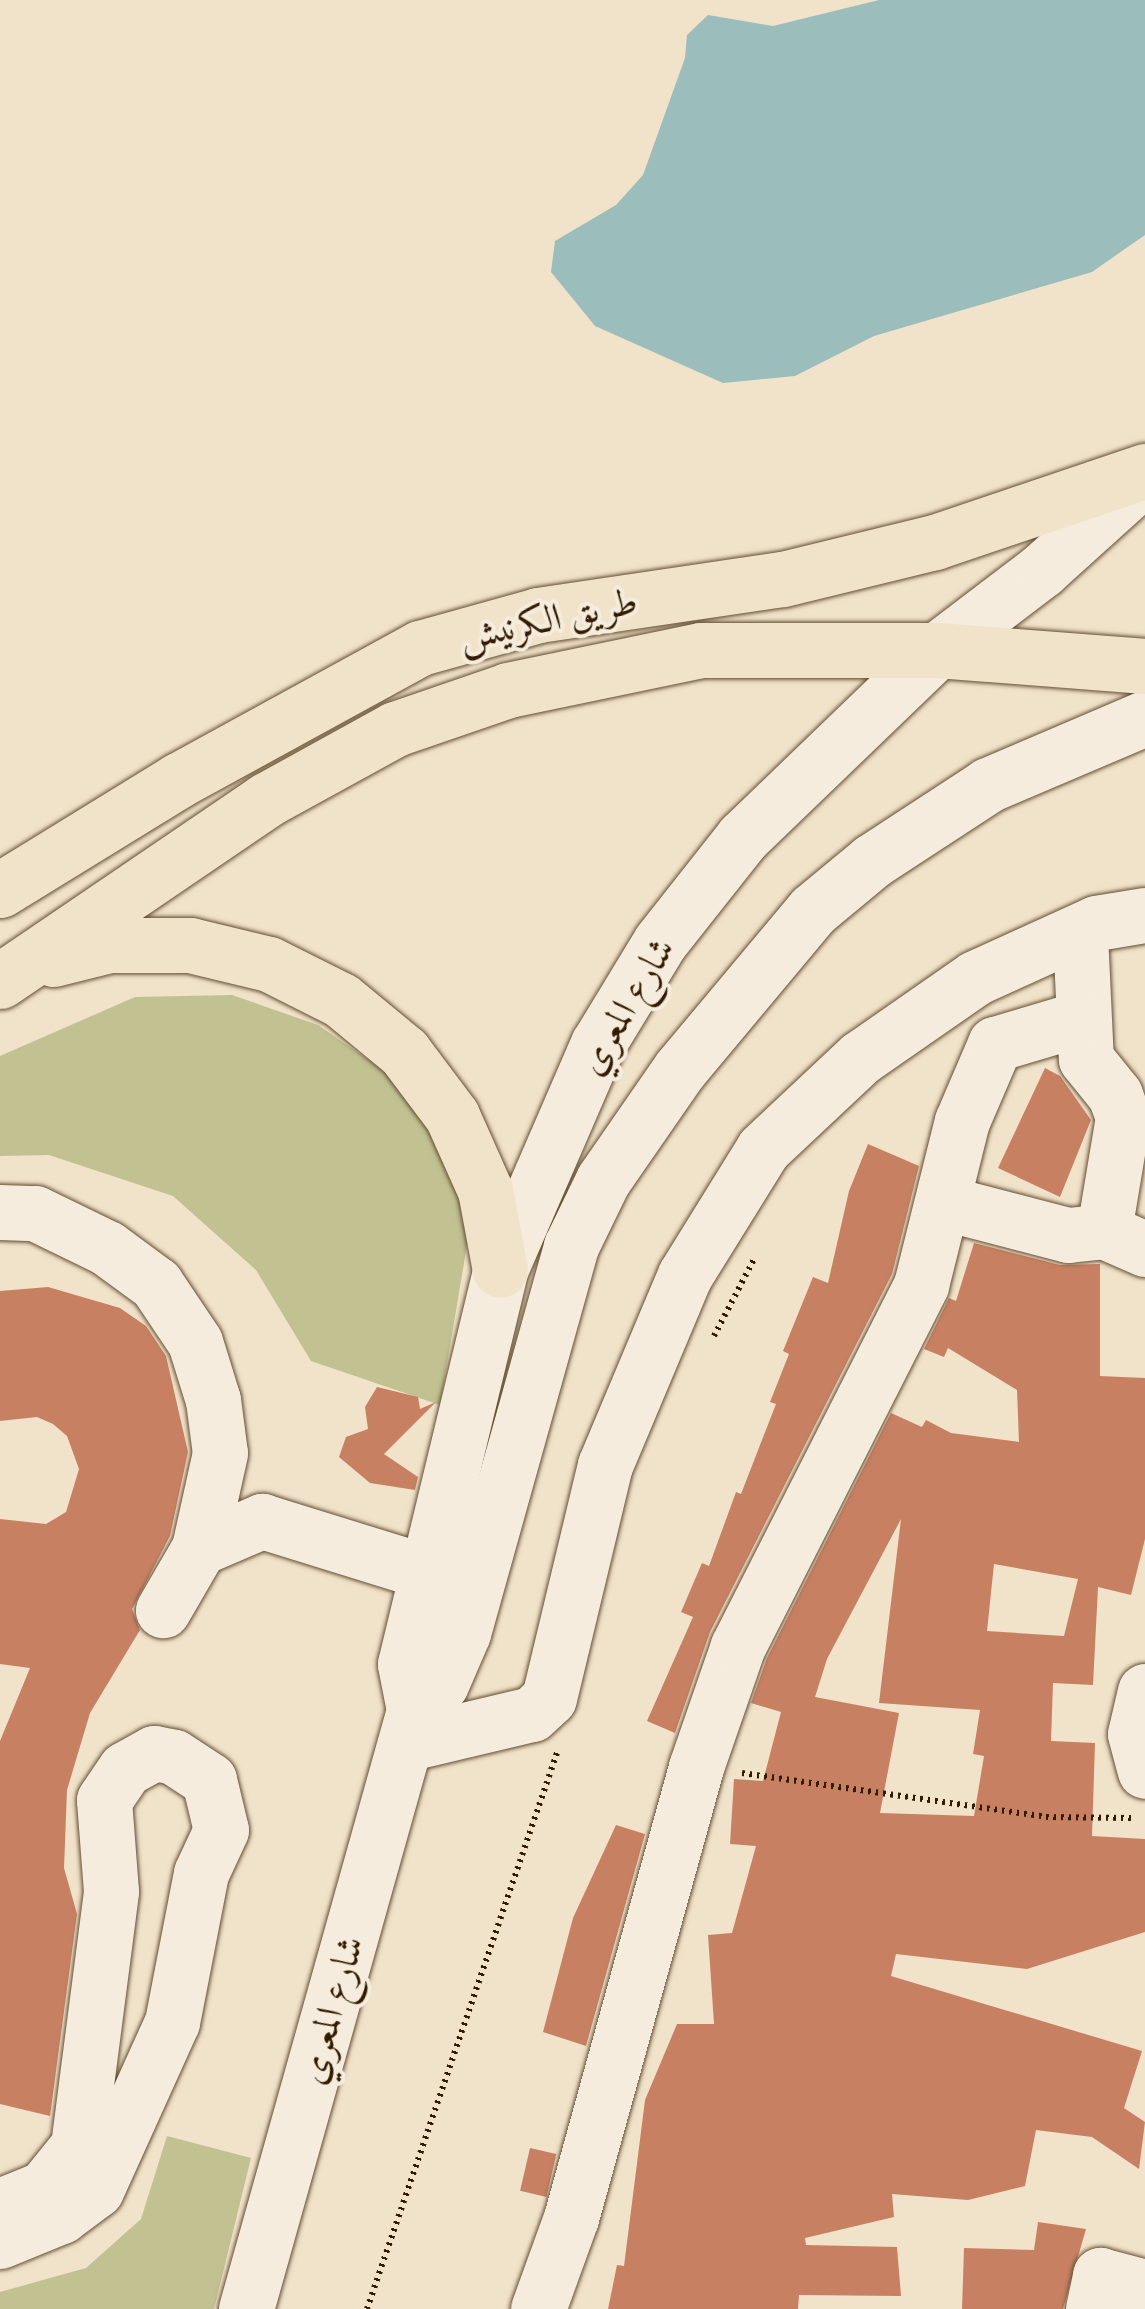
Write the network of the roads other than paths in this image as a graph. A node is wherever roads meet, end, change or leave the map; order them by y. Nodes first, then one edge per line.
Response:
1 (1145, 474) edge
2 (937, 650) junction
3 (1145, 666) edge
4 (1145, 718) edge
5 (0, 890) edge
6 (1145, 915) edge
7 (1080, 934) junction
8 (15, 973) edge
9 (954, 992) junction
10 (1082, 1018) junction
11 (995, 1044) junction
12 (944, 1203) junction
13 (0, 1212) edge
14 (1125, 1240) edge
15 (500, 1270) junction
16 (220, 1453) junction
17 (199, 1548) junction
18 (431, 1554) junction
19 (163, 1610) dead end
20 (1145, 1691) edge
21 (410, 1727) junction
22 (1145, 1771) edge
23 (0, 2206) edge
24 (0, 2241) edge
25 (1145, 2286) edge
26 (246, 2309) edge
27 (538, 2309) edge
28 (1093, 2309) edge

1 - 2 street, شارع المعري
1 - 5 highway, طريق الكرنيش
2 - 3 highway, طريق الكرنيش
2 - 8 highway, طريق الكرنيش
2 - 15 street, شارع المعري
4 - 21 street, شارع المعري
6 - 7 street
7 - 9 street
7 - 10 street
8 - 15 highway
9 - 11 street
9 - 21 street
10 - 11 street
10 - 14 street
11 - 12 street
12 - 14 street
12 - 27 street
13 - 16 street
15 - 18 street, شارع المعري
16 - 17 street
16 - 18 street
17 - 18 street
17 - 19 street
18 - 21 street, شارع المعري
20 - 22 street
21 - 26 street, شارع المعري
23 - 24 street
25 - 28 street

